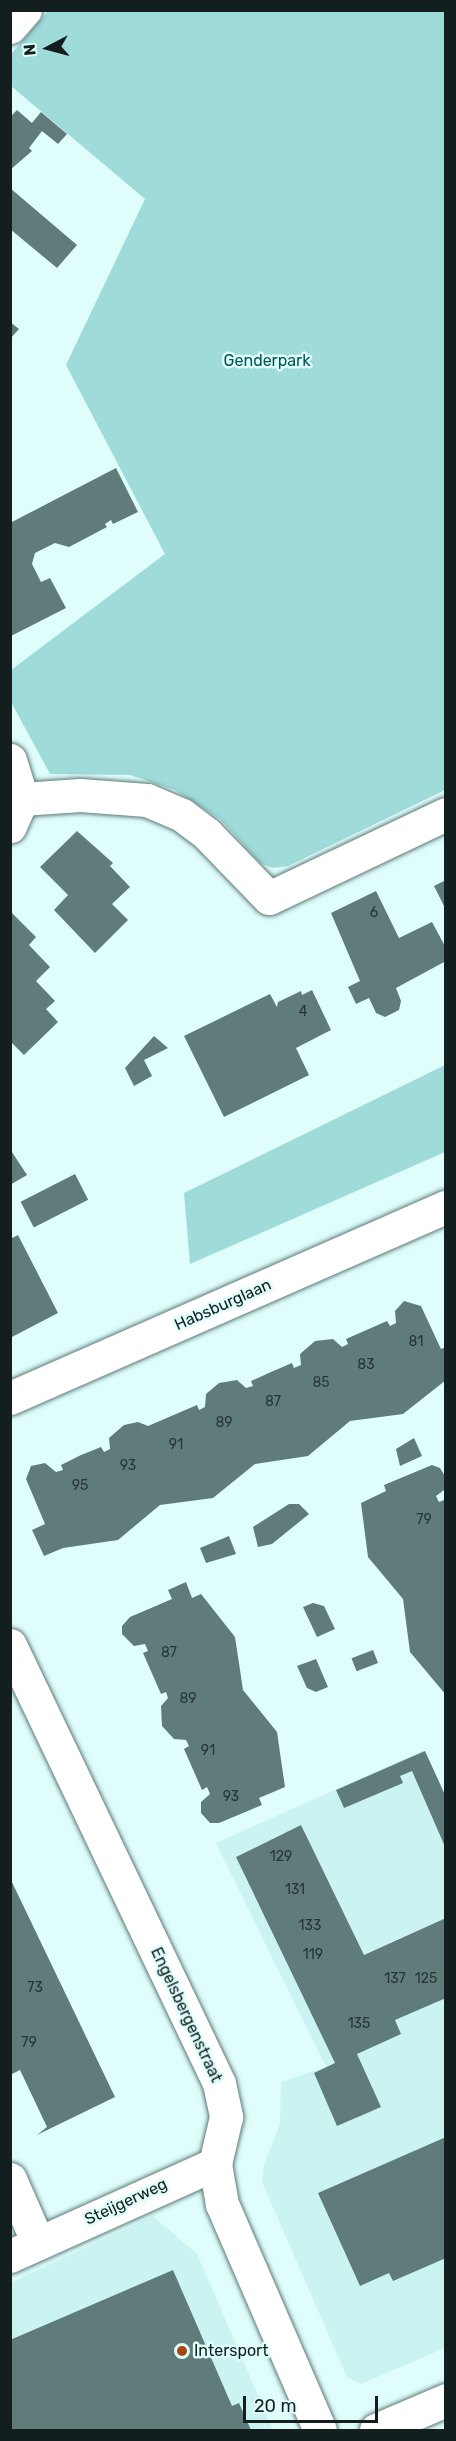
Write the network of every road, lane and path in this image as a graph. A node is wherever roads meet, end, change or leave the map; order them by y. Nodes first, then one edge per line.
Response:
1 (24, 10) edge
2 (10, 27) edge
3 (10, 760) edge
4 (16, 812) edge
5 (446, 814) edge
6 (442, 1218) edge
7 (10, 1398) edge
8 (10, 1645) edge
9 (215, 2164) junction
10 (10, 2179) edge
11 (24, 2249) edge
12 (446, 2400) edge
13 (320, 2430) edge
14 (376, 2430) edge

1 - 2 street
3 - 4 street
4 - 5 street
6 - 7 street, Habsburglaan
8 - 9 street, Engelsbergenstraat
9 - 11 street, Steijgerweg
9 - 13 street, Engelsbergenstraat
10 - 11 street, Steijgerweg
12 - 14 street

